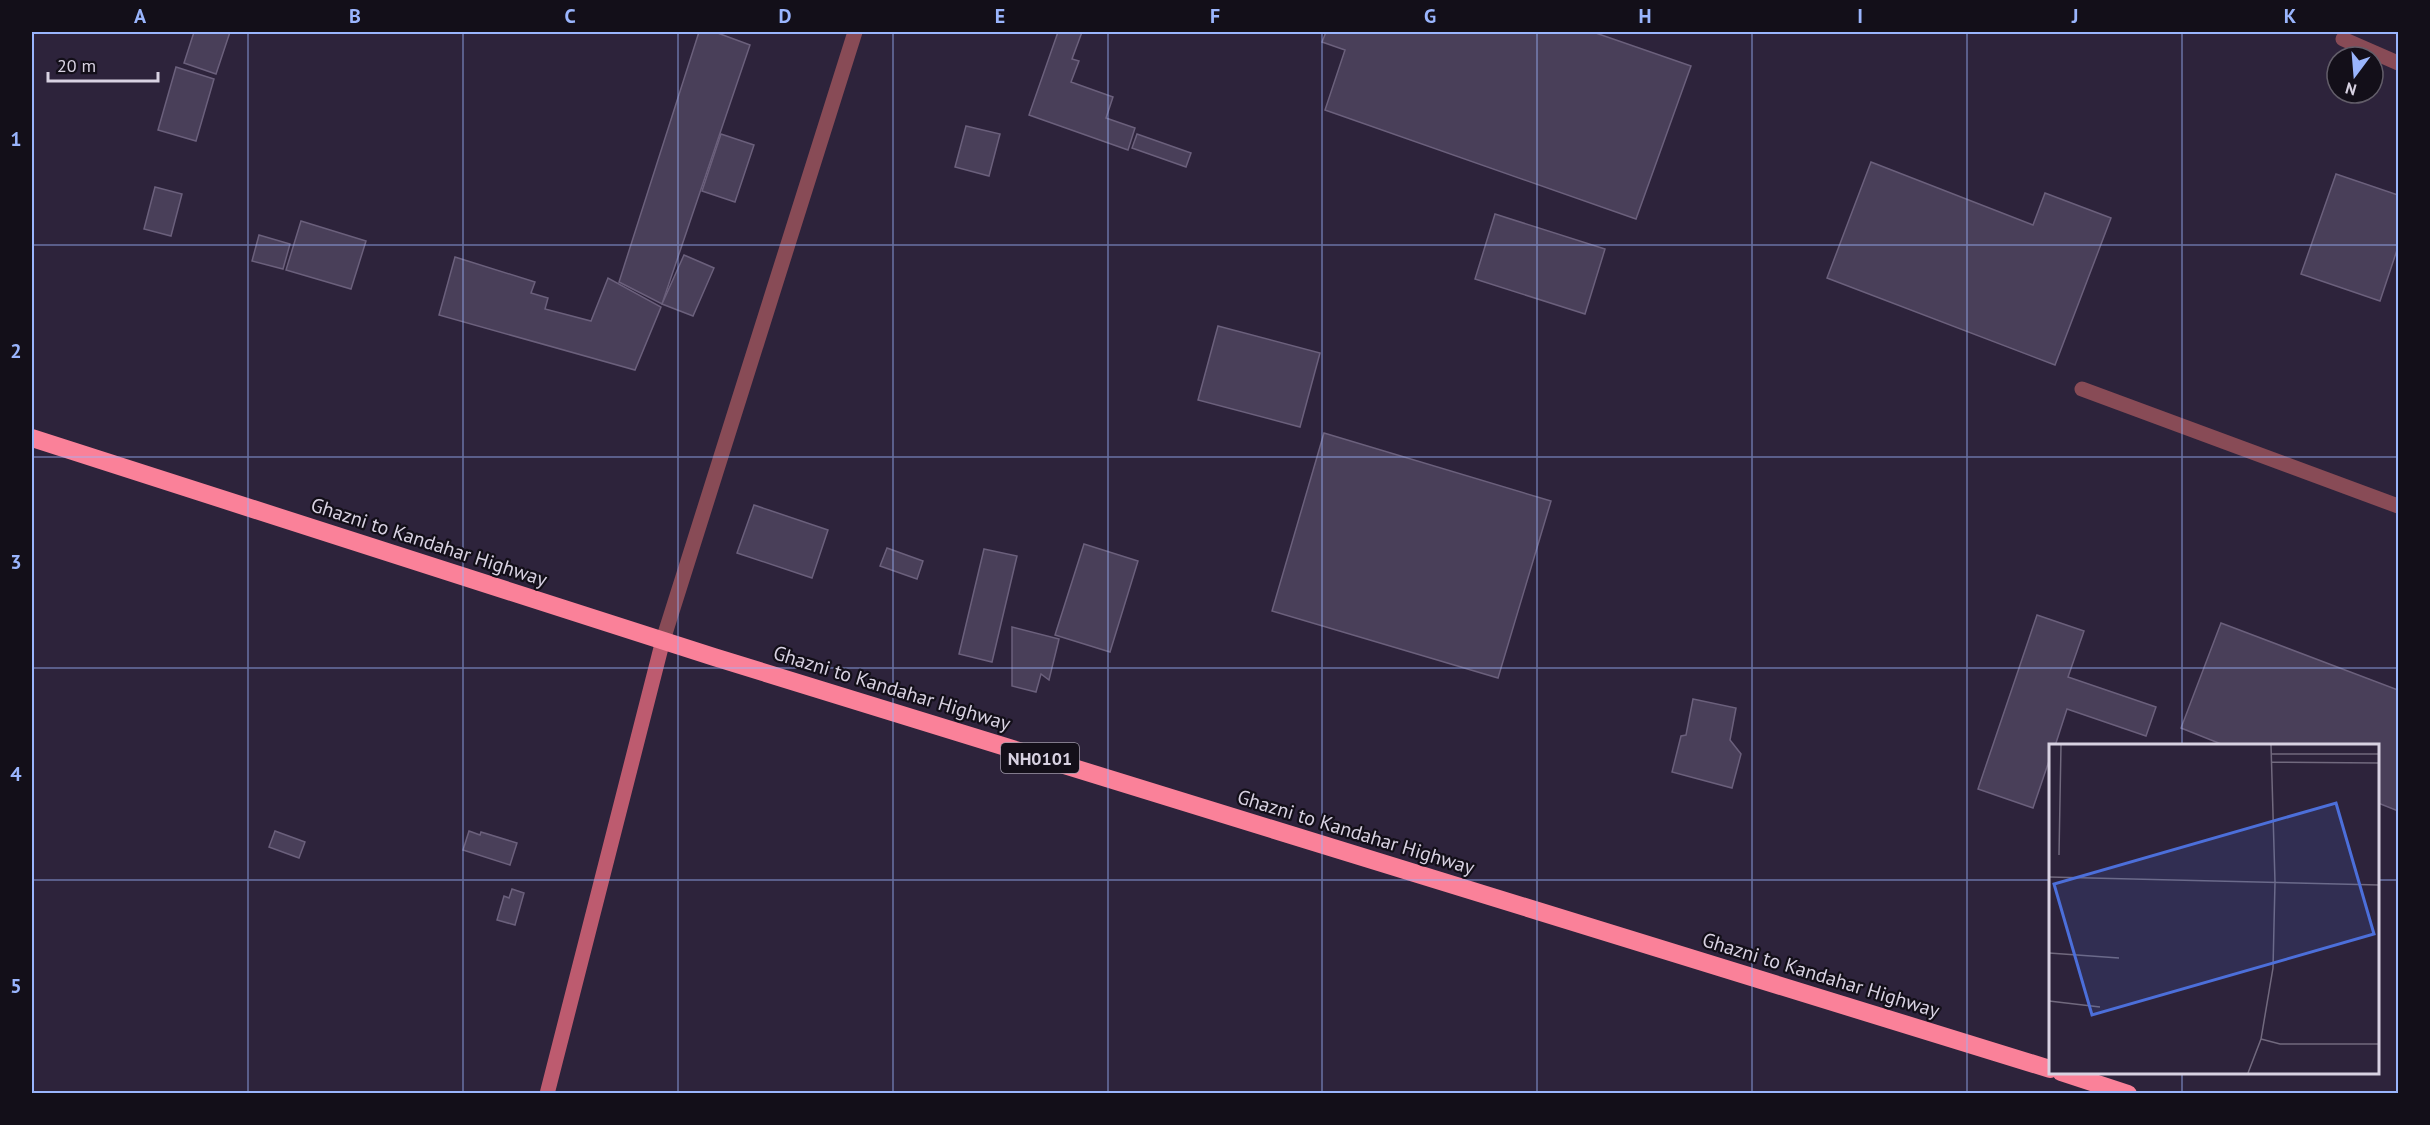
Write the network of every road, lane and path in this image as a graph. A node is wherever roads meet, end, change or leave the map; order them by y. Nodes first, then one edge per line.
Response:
1 (855, 32) edge
2 (2343, 39) dead end
3 (2398, 63) edge
4 (2082, 389) dead end
5 (32, 438) edge
6 (2398, 506) edge
7 (663, 640) junction
8 (2049, 1069) edge
9 (2067, 1074) edge
10 (547, 1094) edge
11 (2128, 1094) edge

1 - 7 street
2 - 3 street
4 - 6 street
5 - 7 highway, Ghazni to Kandahar Highway / NH0101
7 - 8 highway, Ghazni to Kandahar Highway / NH0101
7 - 10 street
9 - 11 highway

